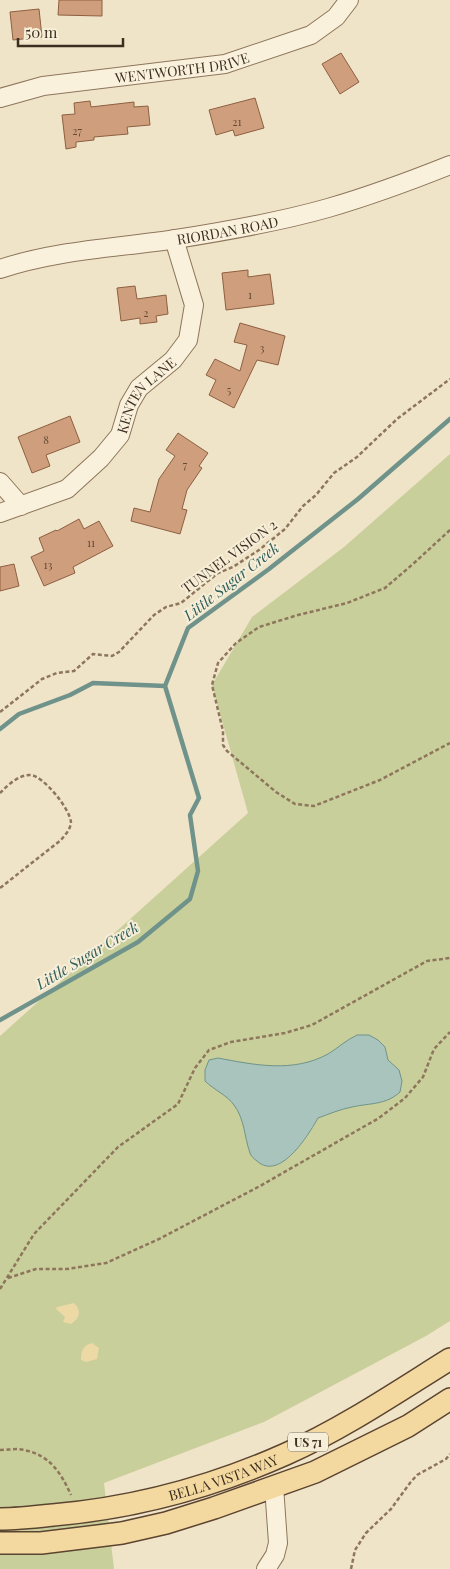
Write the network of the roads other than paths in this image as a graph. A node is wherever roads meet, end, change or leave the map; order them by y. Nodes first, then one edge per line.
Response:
1 (349, 0) edge
2 (0, 98) edge
3 (450, 165) edge
4 (174, 239) junction
5 (0, 269) edge
6 (0, 482) edge
7 (21, 506) junction
8 (0, 513) edge
9 (450, 1359) edge
10 (450, 1399) edge
11 (274, 1486) junction
12 (0, 1519) edge
13 (0, 1543) edge
14 (266, 1569) edge

1 - 2 street, WENTWORTH DRIVE
3 - 4 street, RIORDAN ROAD
4 - 5 street, RIORDAN ROAD
4 - 7 street, KENTEN LANE
6 - 7 street
7 - 8 street, KENTEN LANE
9 - 12 main road, BELLA VISTA WAY / US 71
10 - 11 main road, BELLA VISTA WAY / US 71
11 - 13 main road, BELLA VISTA WAY / US 71
11 - 14 street

